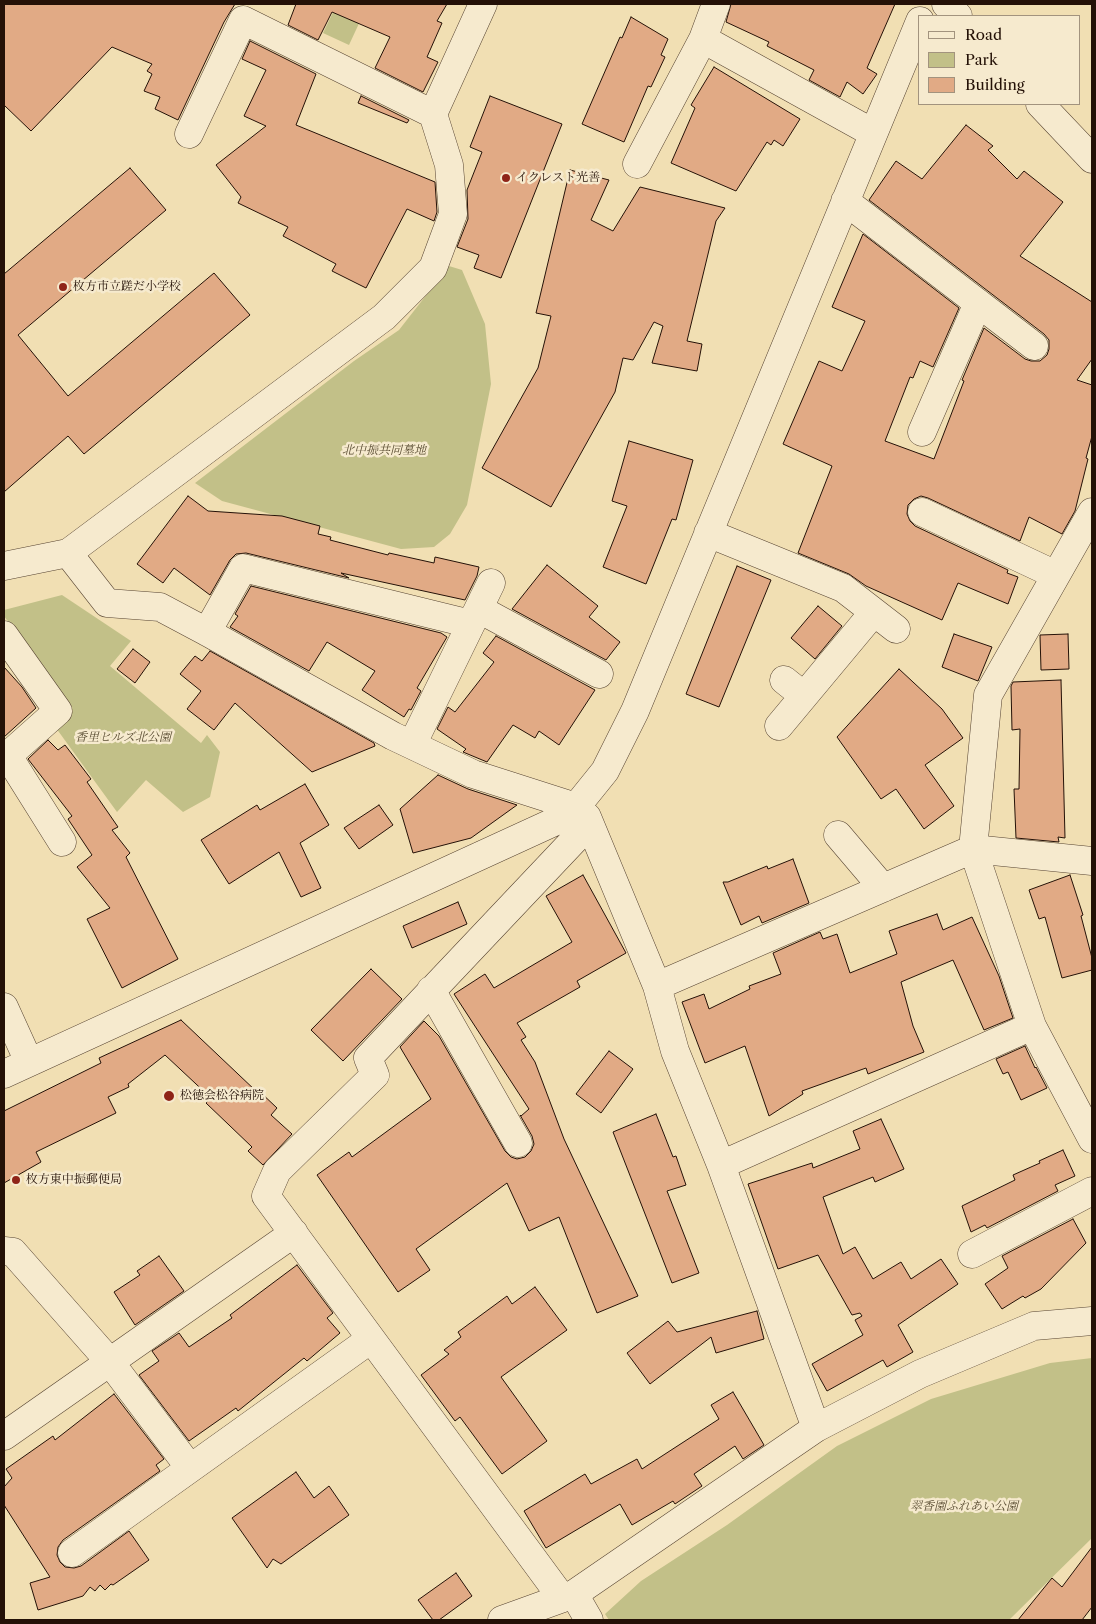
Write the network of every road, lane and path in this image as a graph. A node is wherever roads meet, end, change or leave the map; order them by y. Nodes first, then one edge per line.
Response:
1 (483, 4) edge
2 (716, 4) edge
3 (946, 4) edge
4 (957, 15) edge
5 (918, 26) edge
6 (703, 39) junction
7 (1041, 105) edge
8 (433, 114) junction
9 (873, 133) junction
10 (189, 134) dead end
11 (1092, 159) edge
12 (637, 164) dead end
13 (845, 201) junction
14 (978, 303) junction
15 (1034, 346) dead end
16 (922, 432) dead end
17 (922, 512) dead end
18 (1092, 512) edge
19 (708, 533) junction
20 (68, 553) junction
21 (4, 566) edge
22 (1056, 575) junction
23 (491, 583) dead end
24 (874, 612) junction
25 (475, 617) junction
26 (896, 629) dead end
27 (207, 632) junction
28 (4, 635) edge
29 (599, 674) dead end
30 (779, 726) dead end
31 (412, 745) junction
32 (6, 757) edge
33 (582, 812) junction
34 (838, 835) dead end
35 (62, 842) dead end
36 (973, 849) junction
37 (1092, 860) edge
38 (883, 888) junction
39 (657, 986) junction
40 (432, 990) junction
41 (4, 1007) edge
42 (1032, 1026) junction
43 (29, 1062) junction
44 (4, 1074) edge
45 (1092, 1138) edge
46 (518, 1143) dead end
47 (1092, 1151) edge
48 (721, 1165) junction
49 (1092, 1190) edge
50 (294, 1233) junction
51 (4, 1250) edge
52 (972, 1254) dead end
53 (1092, 1321) edge
54 (371, 1339) junction
55 (110, 1362) junction
56 (816, 1428) junction
57 (4, 1436) edge
58 (190, 1468) junction
59 (72, 1553) dead end
60 (568, 1596) junction
61 (502, 1620) edge
62 (589, 1620) edge

1 - 8 street
2 - 6 street
3 - 4 street
5 - 9 street
6 - 9 street
6 - 12 street
7 - 11 street
8 - 10 street
8 - 20 street
9 - 13 street
13 - 14 street
13 - 19 street
14 - 15 street
14 - 16 street
17 - 22 street
18 - 22 street
19 - 24 street
19 - 33 street
20 - 21 street
20 - 27 street
22 - 36 street
23 - 25 street
24 - 26 street
24 - 30 street
25 - 27 street
25 - 29 street
25 - 31 street
27 - 31 street
28 - 32 street
31 - 33 street
32 - 35 street
33 - 39 street
33 - 40 street
33 - 43 street
34 - 38 street
36 - 37 street
36 - 38 street
36 - 42 street
38 - 39 street
39 - 48 street
40 - 46 street
40 - 50 street
41 - 43 street
42 - 45 street
42 - 48 street
43 - 44 street
45 - 47 street
48 - 56 street
49 - 52 street
50 - 54 street
50 - 55 street
51 - 55 street
53 - 56 street
54 - 58 street
54 - 60 street
55 - 57 street
55 - 58 street
56 - 60 street
58 - 59 street
60 - 61 street
60 - 62 street

